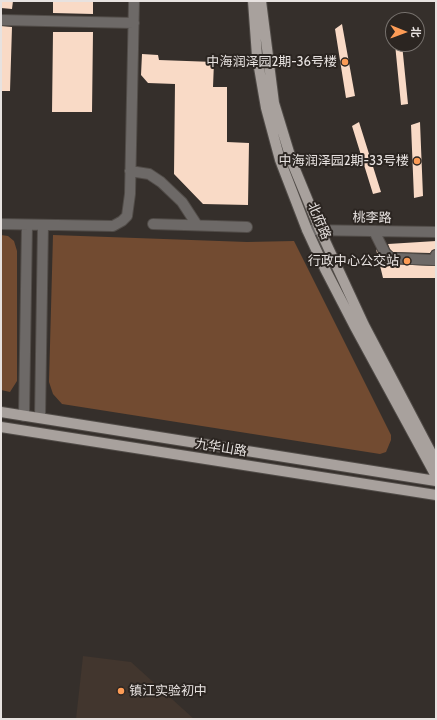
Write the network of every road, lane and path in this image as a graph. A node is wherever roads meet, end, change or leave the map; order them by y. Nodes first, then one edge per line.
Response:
1 (134, 1) edge
2 (252, 1) edge
3 (261, 1) edge
4 (1, 20) edge
5 (134, 23) junction
6 (130, 171) junction
7 (1, 224) edge
8 (153, 224) dead end
9 (27, 225) junction
10 (197, 225) junction
11 (43, 226) junction
12 (248, 227) dead end
13 (307, 230) junction
14 (320, 230) junction
15 (374, 231) junction
16 (436, 232) edge
17 (436, 255) edge
18 (1, 412) edge
19 (24, 416) junction
20 (40, 418) junction
21 (1, 427) edge
22 (436, 462) edge
23 (436, 476) edge
24 (436, 481) edge
25 (436, 495) edge

1 - 5 street
2 - 13 main road, 北府路
3 - 14 main road, 北府路
4 - 5 street
5 - 6 street
6 - 10 street
6 - 11 street
7 - 9 street
8 - 10 street
9 - 11 street
9 - 19 street
10 - 12 street
11 - 20 street
13 - 14 street, 桃李路
13 - 23 main road, 北府路
14 - 15 street, 桃李路
14 - 22 main road, 北府路
15 - 16 street, 桃李路
15 - 17 street
18 - 19 main road, 九华山路
19 - 20 main road, 九华山路
20 - 24 main road, 九华山路
21 - 25 main road, 九华山路

